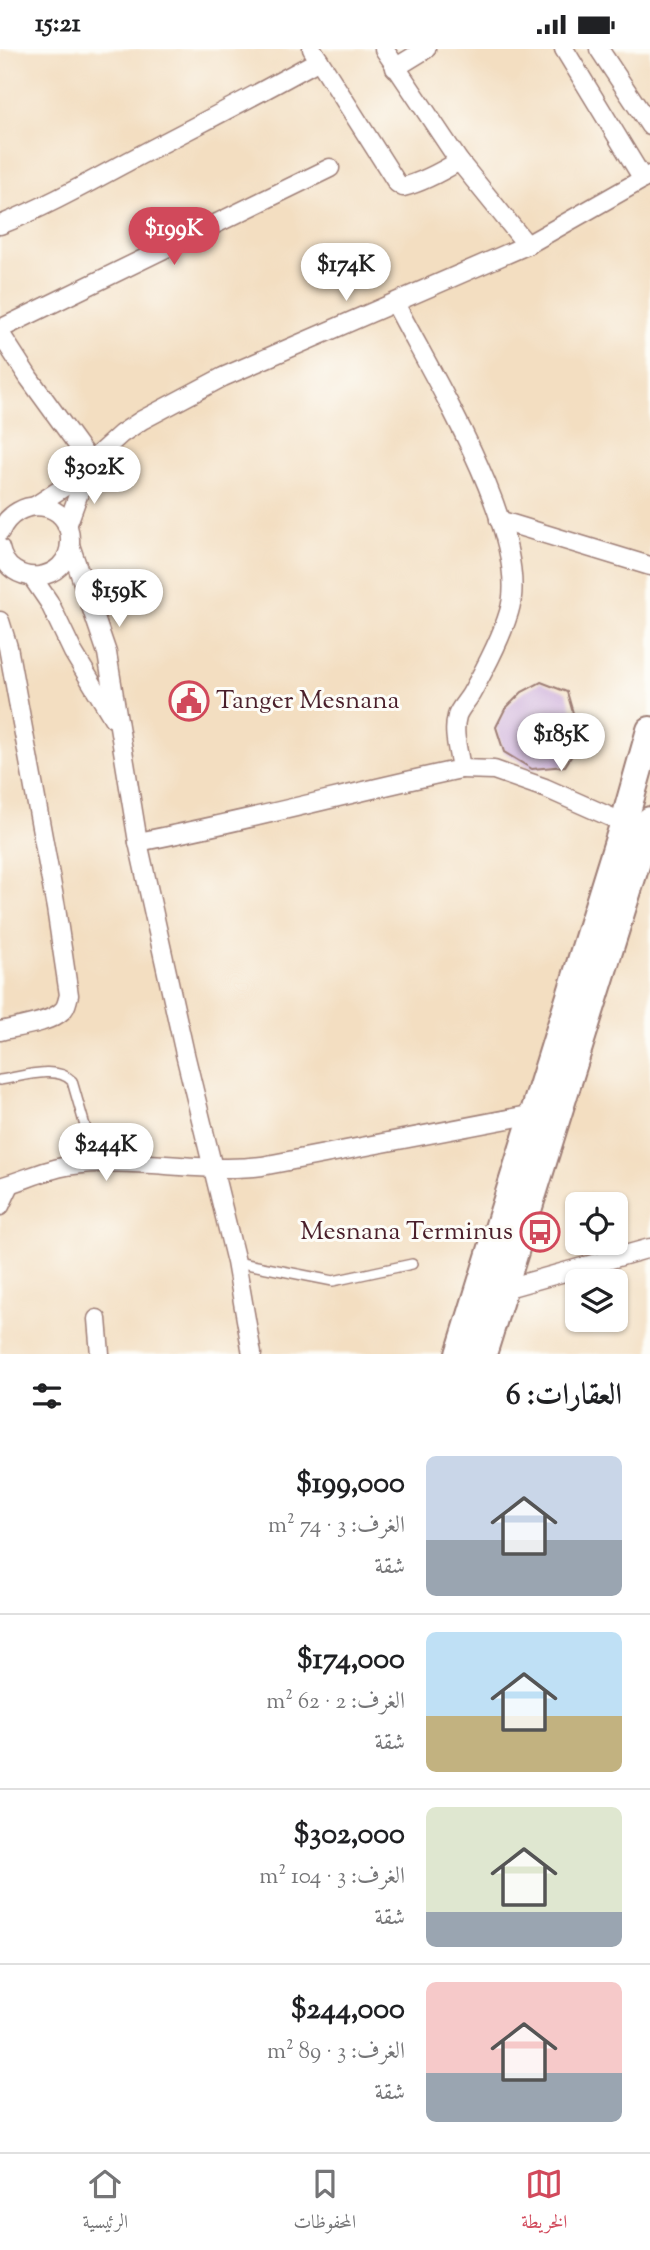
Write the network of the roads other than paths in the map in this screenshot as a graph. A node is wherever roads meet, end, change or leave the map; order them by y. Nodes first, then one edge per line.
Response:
1 (384, 49) edge
2 (426, 49) edge
3 (564, 49) edge
4 (599, 49) edge
5 (316, 54) edge
6 (395, 68) junction
7 (650, 126) edge
8 (459, 161) junction
9 (330, 168) dead end
10 (646, 177) edge
11 (0, 225) edge
12 (527, 245) junction
13 (395, 303) junction
14 (0, 331) edge
15 (87, 468) junction
16 (34, 506) junction
17 (499, 520) junction
18 (1, 525) edge
19 (67, 526) junction
20 (70, 545) junction
21 (0, 548) edge
22 (650, 566) edge
23 (32, 577) junction
24 (0, 621) edge
25 (4, 652) edge
26 (117, 725) junction
27 (650, 730) edge
28 (461, 769) junction
29 (640, 825) edge
30 (138, 842) junction
31 (0, 1031) edge
32 (0, 1080) edge
33 (534, 1114) junction
34 (96, 1164) junction
35 (211, 1168) junction
36 (5, 1186) edge
37 (0, 1206) edge
38 (650, 1248) edge
39 (236, 1262) junction
40 (412, 1264) dead end
41 (503, 1289) junction
42 (97, 1319) dead end
43 (255, 1351) edge
44 (100, 1354) edge
45 (459, 1354) edge
46 (483, 1354) edge

1 - 6 street
2 - 6 street
3 - 10 street
4 - 7 street
5 - 8 street
5 - 11 street
6 - 8 street
8 - 12 street
9 - 14 street
10 - 12 street
12 - 13 street
13 - 15 street
13 - 17 street
14 - 15 street
15 - 16 street
15 - 19 street
16 - 18 street
16 - 19 street
17 - 22 street
17 - 28 street
19 - 20 street
20 - 23 street
20 - 26 street
21 - 23 street
23 - 26 street
24 - 25 street
25 - 31 street
26 - 30 street
27 - 29 main road
28 - 29 street
28 - 30 street
29 - 33 main road
29 - 41 main road
30 - 35 street
32 - 34 lane
33 - 35 street
33 - 45 main road
34 - 35 street
34 - 36 street
35 - 39 street
36 - 37 street
38 - 41 street
39 - 40 lane
39 - 43 street
41 - 46 main road
42 - 44 street

